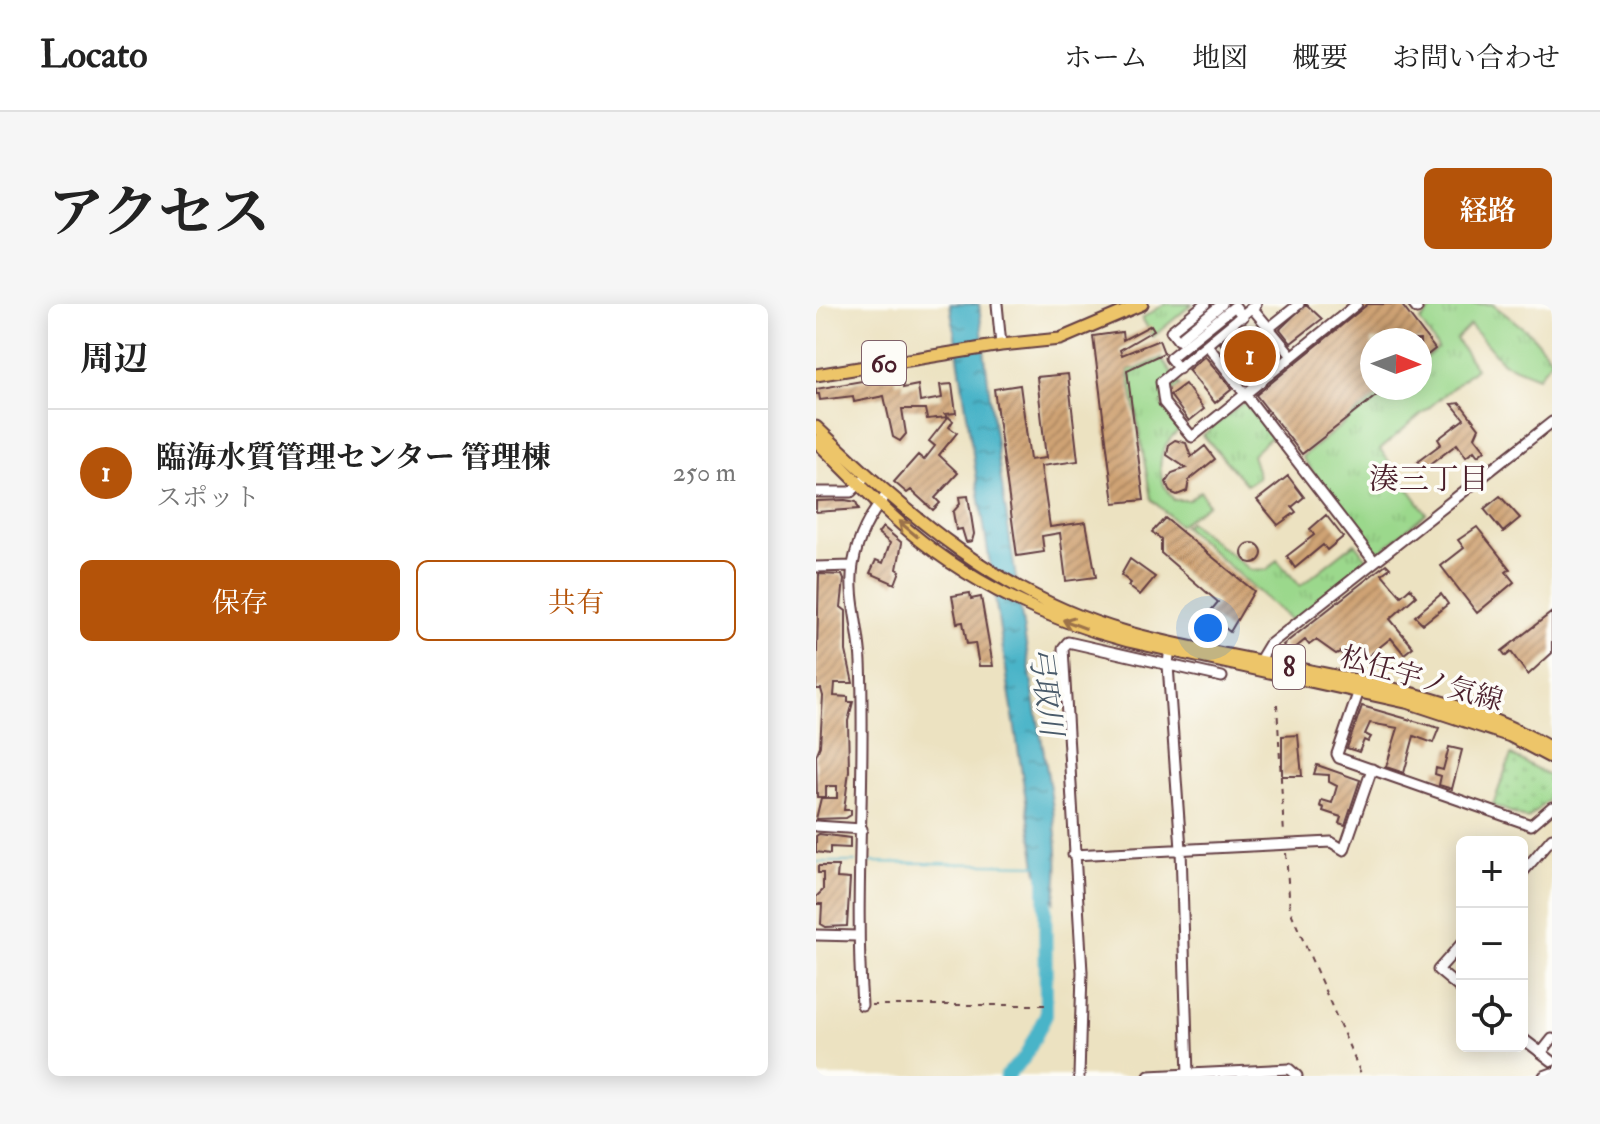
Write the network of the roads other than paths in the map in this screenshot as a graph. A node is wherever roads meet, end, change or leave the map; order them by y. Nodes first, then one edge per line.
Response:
1 (997, 304) edge
2 (1142, 304) edge
3 (1205, 304) edge
4 (1222, 304) edge
5 (1299, 304) edge
6 (1357, 304) edge
7 (1255, 306) edge
8 (1243, 317) junction
9 (1269, 328) junction
10 (1001, 345) junction
11 (1208, 346) junction
12 (1292, 356) junction
13 (1179, 369) junction
14 (816, 375) edge
15 (1245, 395) junction
16 (1552, 422) edge
17 (816, 427) edge
18 (820, 443) edge
19 (863, 479) junction
20 (816, 492) edge
21 (883, 499) junction
22 (1374, 561) junction
23 (853, 566) junction
24 (816, 567) edge
25 (1170, 646) junction
26 (1257, 664) junction
27 (1168, 665) junction
28 (1222, 677) dead end
29 (1360, 688) junction
30 (1549, 749) edge
31 (1372, 769) junction
32 (1552, 807) edge
33 (816, 826) edge
34 (862, 829) junction
35 (1552, 838) edge
36 (1181, 849) junction
37 (1073, 855) junction
38 (1528, 866) edge
39 (816, 935) edge
40 (857, 936) junction
41 (1456, 950) edge
42 (1456, 985) edge
43 (862, 1005) road end
44 (1552, 1039) edge
45 (1528, 1043) edge
46 (1541, 1053) junction
47 (1552, 1061) edge
48 (1552, 1073) edge
49 (1188, 1075) edge
50 (1079, 1076) edge
51 (1149, 1076) edge
52 (1297, 1076) edge
53 (1544, 1076) edge

1 - 10 street
2 - 10 main road, 60
3 - 4 street
5 - 9 street
6 - 12 street
7 - 8 street
7 - 9 street
8 - 11 street
8 - 13 street
9 - 12 street
10 - 14 main road, 60
11 - 13 street
11 - 15 street
12 - 15 street
13 - 15 street
15 - 22 street
16 - 22 street
17 - 18 main road, 松任宇ノ気線 / 8
18 - 19 main road, 松任宇ノ気線 / 8
19 - 20 street
19 - 21 main road, 松任宇ノ気線 / 8
21 - 23 street
21 - 25 main road, 松任宇ノ気線 / 8
25 -> 21 main road, 松任宇ノ気線 / 8
22 - 26 street
23 - 24 street
23 - 34 street
25 - 26 main road, 松任宇ノ気線 / 8
25 - 27 street
26 - 29 main road, 松任宇ノ気線 / 8
27 - 28 street
27 - 36 street
27 - 37 street
29 - 30 main road, 松任宇ノ気線 / 8
29 - 31 street
31 - 32 street
31 - 36 street
33 - 34 street
34 - 40 street
35 - 38 street
36 - 37 street
36 - 49 street
37 - 50 street
39 - 40 street
40 - 43 street
41 - 42 street
44 - 46 street
45 - 46 street
46 - 47 street
48 - 53 street
49 - 51 street
49 - 52 street

